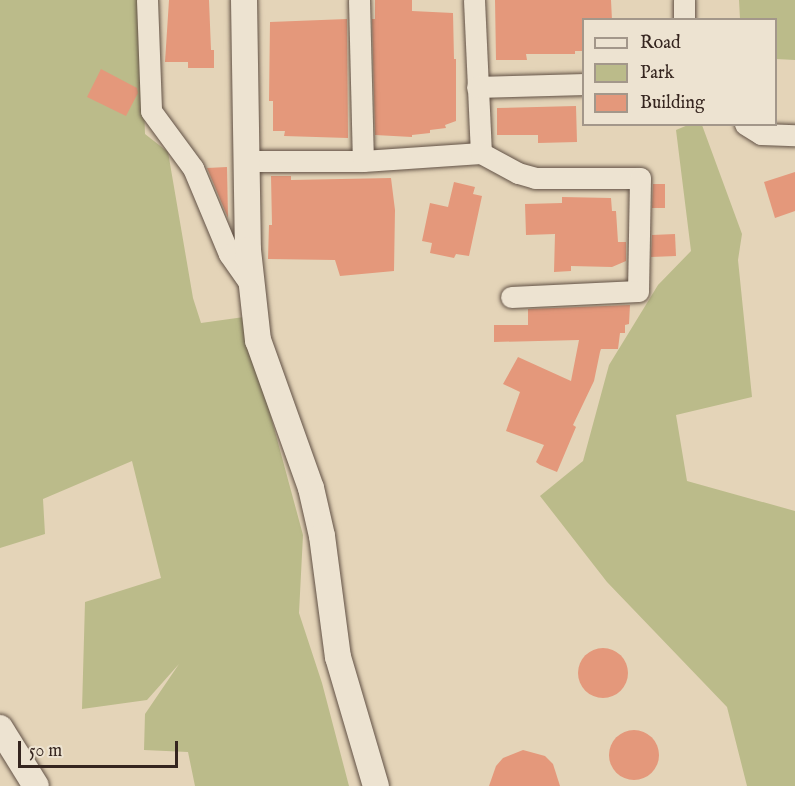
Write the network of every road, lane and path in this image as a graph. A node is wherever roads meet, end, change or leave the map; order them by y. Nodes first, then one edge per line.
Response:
1 (147, 0) edge
2 (244, 0) edge
3 (359, 0) edge
4 (474, 0) edge
5 (684, 0) edge
6 (684, 18) edge
7 (582, 84) edge
8 (477, 87) junction
9 (748, 126) edge
10 (795, 135) edge
11 (480, 153) junction
12 (249, 161) junction
13 (363, 161) junction
14 (250, 284) junction
15 (511, 297) dead end
16 (0, 728) edge
17 (36, 786) edge
18 (376, 786) edge

1 - 14 street
2 - 12 street
3 - 13 street
4 - 8 street
5 - 6 street
7 - 8 street
8 - 11 street
9 - 10 street
11 - 13 street
11 - 15 street
12 - 13 street
12 - 14 street
14 - 18 street
16 - 17 street

